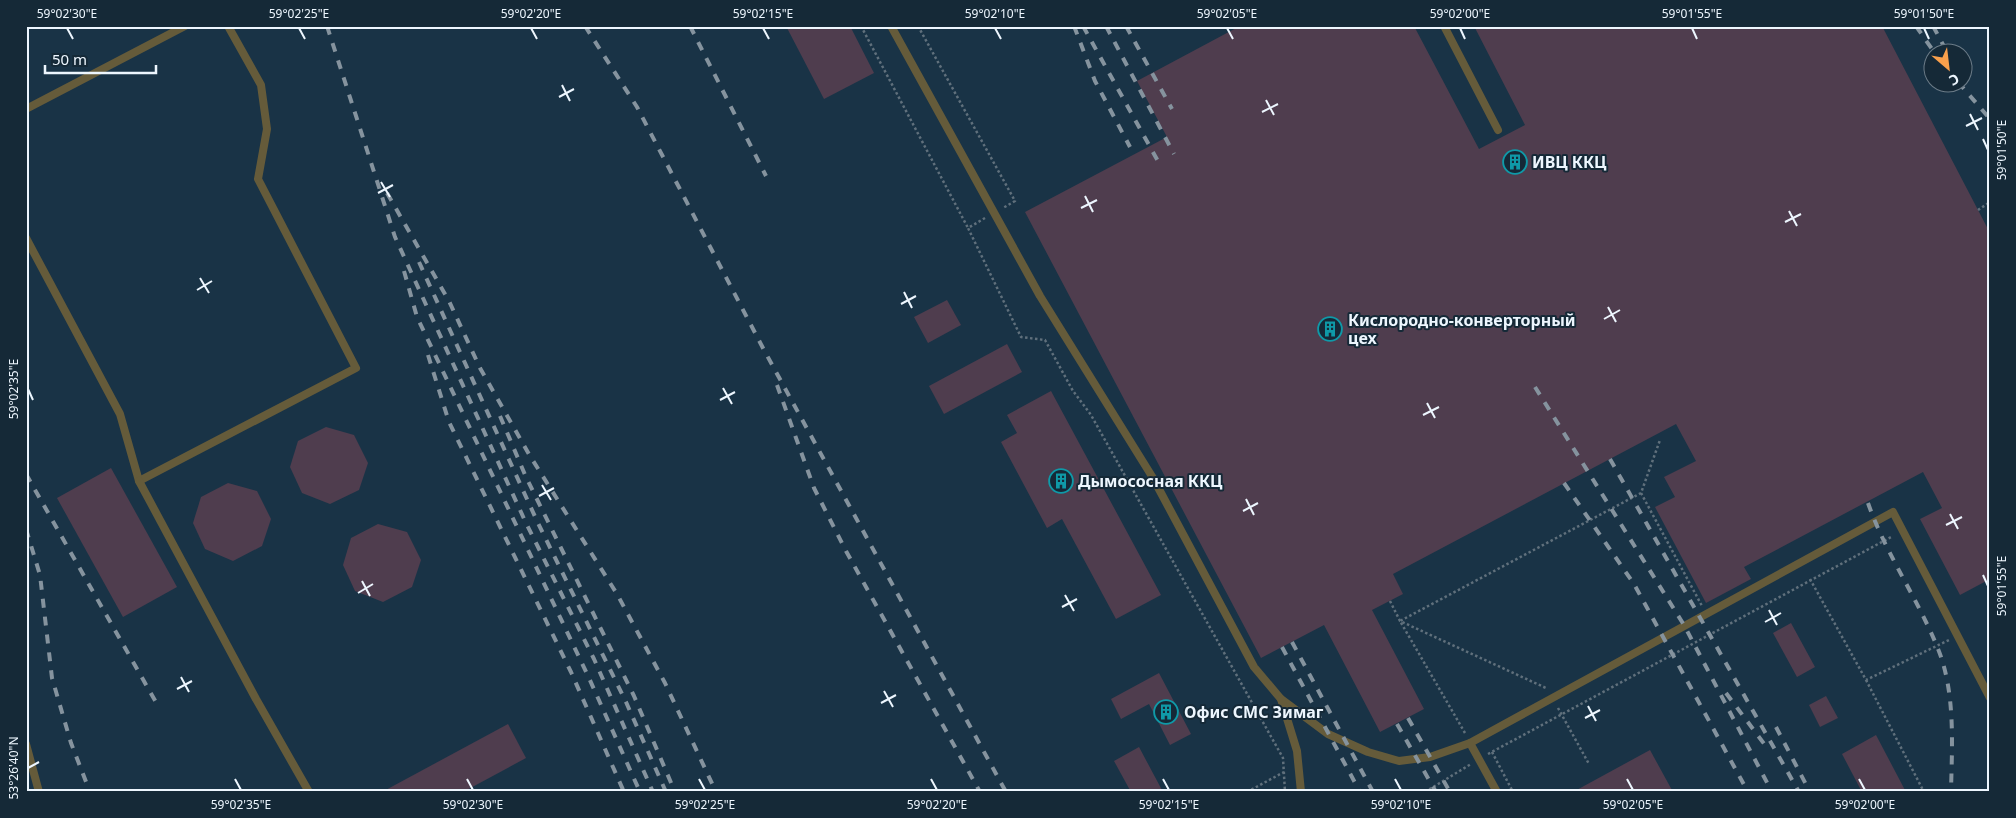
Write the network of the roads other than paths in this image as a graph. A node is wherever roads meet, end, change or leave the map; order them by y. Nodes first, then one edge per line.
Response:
1 (185, 26) edge
2 (228, 26) edge
3 (891, 26) edge
4 (1444, 26) edge
5 (26, 109) edge
6 (1498, 130) dead end
7 (26, 238) edge
8 (139, 481) junction
9 (1990, 698) edge
10 (1281, 700) junction
11 (1470, 743) junction
12 (26, 744) edge
13 (39, 792) edge
14 (309, 792) edge
15 (1301, 792) edge
16 (1497, 792) edge

1 - 5 lane
2 - 8 lane
3 - 10 lane
4 - 6 lane
7 - 8 lane
8 - 14 lane
9 - 11 lane
10 - 11 lane
10 - 15 lane
11 - 16 lane
12 - 13 lane

